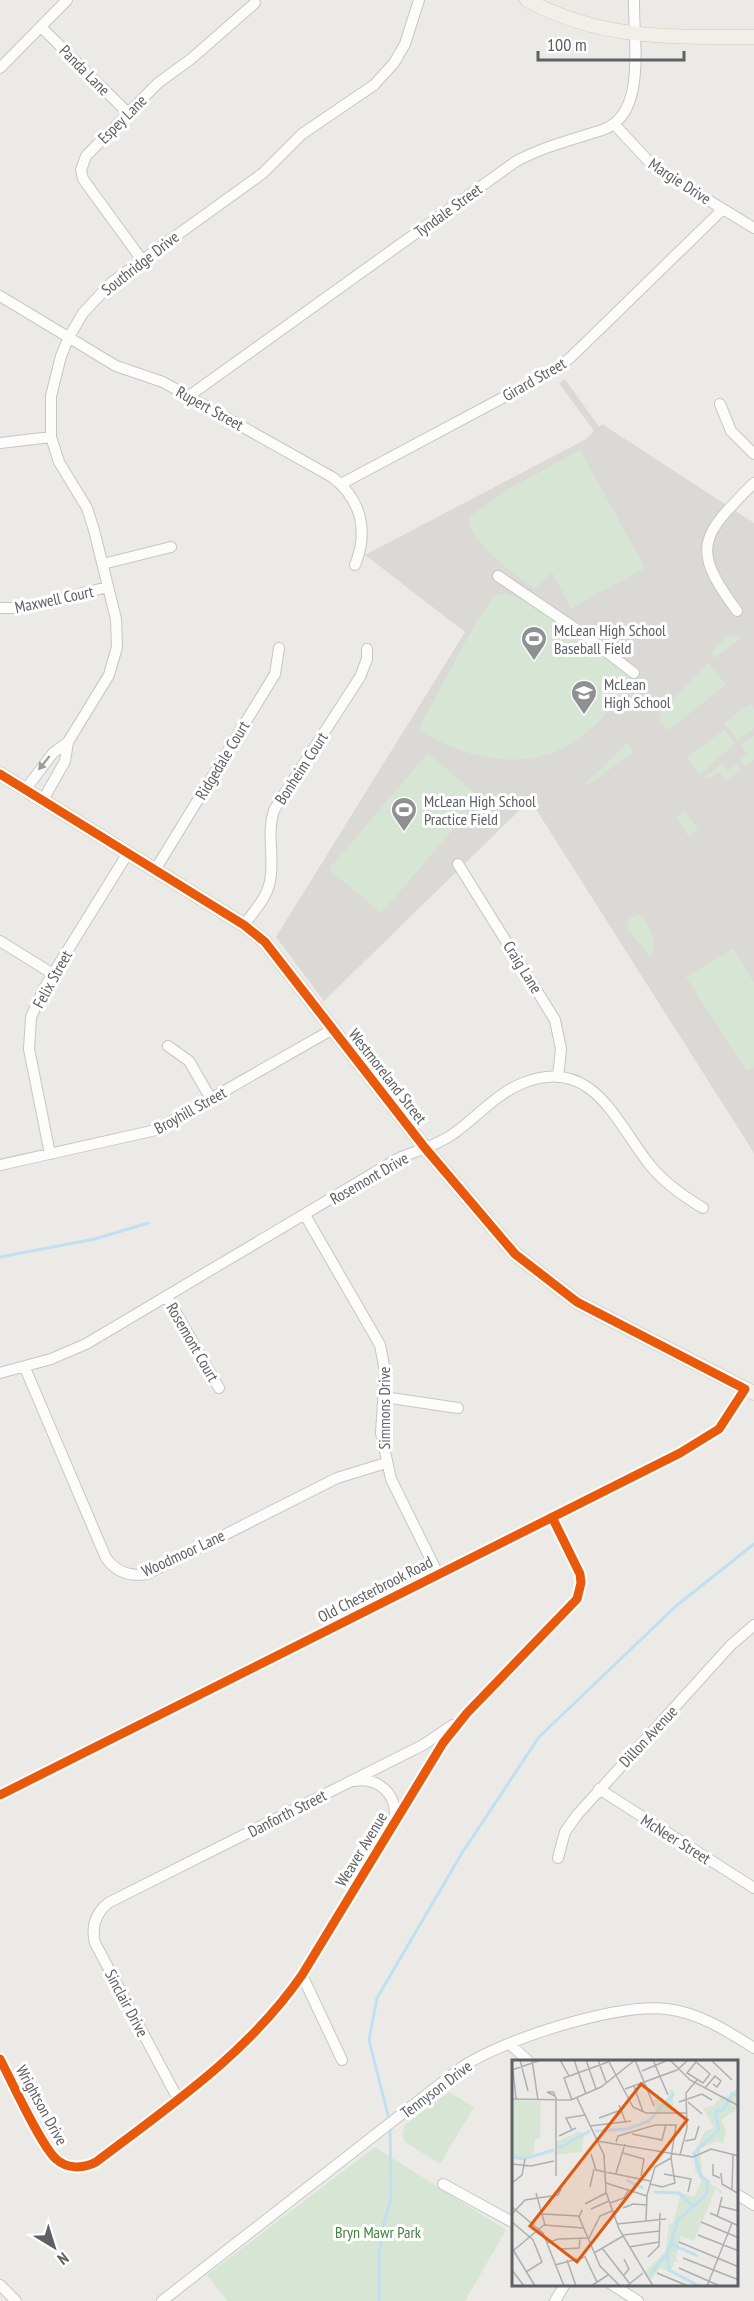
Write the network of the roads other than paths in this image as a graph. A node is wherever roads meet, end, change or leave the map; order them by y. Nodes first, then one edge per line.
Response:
1 (67, 0) edge
2 (419, 0) edge
3 (527, 0) edge
4 (634, 0) edge
5 (255, 3) dead end
6 (41, 27) junction
7 (633, 34) junction
8 (754, 37) edge
9 (0, 68) edge
10 (128, 113) junction
11 (614, 124) junction
12 (83, 179) junction
13 (72, 184) dead end
14 (723, 209) junction
15 (754, 228) edge
16 (142, 260) junction
17 (0, 296) edge
18 (69, 337) junction
19 (189, 396) junction
20 (720, 404) dead end
21 (51, 437) junction
22 (0, 443) edge
23 (754, 454) edge
24 (754, 483) edge
25 (341, 484) junction
26 (171, 547) dead end
27 (103, 564) junction
28 (355, 565) dead end
29 (498, 576) dead end
30 (108, 587) junction
31 (0, 608) edge
32 (737, 611) dead end
33 (279, 648) dead end
34 (367, 649) dead end
35 (634, 673) dead end
36 (68, 741) junction
37 (0, 774) edge
38 (25, 790) junction
39 (42, 800) junction
40 (128, 853) junction
41 (458, 864) dead end
42 (155, 870) junction
43 (244, 925) junction
44 (0, 941) edge
45 (53, 974) junction
46 (333, 1029) junction
47 (168, 1046) dead end
48 (558, 1077) junction
49 (212, 1099) junction
50 (425, 1148) junction
51 (50, 1154) junction
52 (0, 1165) edge
53 (703, 1208) dead end
54 (305, 1215) junction
55 (167, 1297) junction
56 (25, 1368) junction
57 (0, 1373) edge
58 (219, 1388) dead end
59 (750, 1391) edge
60 (384, 1397) junction
61 (458, 1408) dead end
62 (386, 1463) junction
63 (552, 1517) junction
64 (438, 1574) junction
65 (754, 1625) edge
66 (467, 1713) junction
67 (349, 1781) junction
68 (599, 1789) junction
69 (0, 1795) edge
70 (393, 1824) junction
71 (558, 1858) dead end
72 (753, 1886) edge
73 (104, 1907) joint
74 (302, 1975) junction
75 (510, 2044) junction
76 (754, 2048) edge
77 (0, 2059) edge
78 (342, 2060) dead end
79 (527, 2060) edge
80 (178, 2099) junction
81 (96, 2162) joint
82 (443, 2184) dead end
83 (739, 2196) edge
84 (754, 2205) edge
85 (512, 2222) edge
86 (0, 2285) edge
87 (564, 2286) edge
88 (614, 2286) edge
89 (16, 2301) edge
90 (162, 2301) edge
91 (555, 2301) edge
92 (638, 2301) edge

1 - 6 street
2 - 16 street, Southridge Drive
3 - 7 main road
4 - 7 street
5 - 10 street, Espey Lane
6 - 9 street
6 - 10 street, Panda Lane
7 - 8 main road
7 - 11 street
10 - 12 street, Espey Lane
11 - 14 street, Margie Drive
11 - 19 street, Tyndale Street
12 - 13 street
12 - 16 street
14 - 15 street, Margie Drive
14 - 25 street, Girard Street
16 - 18 street, Southridge Drive
17 - 18 street, Rupert Street
18 - 19 street, Rupert Street
18 - 21 street, Southridge Drive
19 - 25 street, Rupert Street
20 - 23 street
21 - 22 street
21 - 27 street, Southridge Drive
24 - 32 street
25 - 28 street, Rupert Street
26 - 27 street, Maxwell Court
27 - 30 street, Southridge Drive
29 - 35 street
30 - 31 street, Maxwell Court
30 - 36 street, Southridge Drive
33 - 42 street, Ridgedale Court
34 - 43 street, Bonheim Court
36 -> 38 street, Southridge Drive
36 - 39 street, Southridge Drive
37 - 38 main road, Westmoreland Street
38 - 39 main road, Westmoreland Street
39 - 40 main road, Westmoreland Street
40 - 42 main road, Westmoreland Street
40 - 45 street, Felix Street
41 - 48 street, Craig Lane
42 - 43 main road, Westmoreland Street
43 - 46 main road, Westmoreland Street
44 - 45 street
45 - 51 street, Felix Street
46 - 49 street, Broyhill Street
46 - 50 main road, Westmoreland Street
47 - 49 street
48 - 50 street, Rosemont Drive
48 - 53 street, Rosemont Drive
49 - 51 street, Broyhill Street
50 - 54 street, Rosemont Drive
50 - 59 main road, Westmoreland Street
51 - 52 street, Broyhill Street
54 - 55 street, Rosemont Drive
54 - 60 street, Simmons Drive
55 - 56 street, Rosemont Drive
55 - 58 street, Rosemont Court
56 - 57 street, Rosemont Drive
56 - 62 street, Woodmoor Lane
59 - 63 street, Old Chesterbrook Road
60 - 61 street
60 - 62 street, Simmons Drive
62 - 64 street, Simmons Drive
63 - 64 street, Old Chesterbrook Road
63 - 66 street, Weaver Avenue
64 - 69 street, Old Chesterbrook Road
65 - 68 street, Dillon Avenue
66 - 67 street, Danforth Street
66 - 70 street, Weaver Avenue
67 - 70 street
67 - 73 street, Danforth Street
68 - 71 street, Dillon Avenue
68 - 72 street, McNeer Street
70 - 74 street, Weaver Avenue
73 - 80 street, Sinclair Drive
74 - 78 street
74 - 80 street, Weaver Avenue
75 - 76 street, Tennyson Drive
75 - 79 street
75 - 90 street, Tennyson Drive
77 - 81 street, Wrightson Drive
80 - 81 street, Weaver Avenue
82 - 85 street
83 - 84 street
86 - 89 street
87 - 91 street
88 - 92 street

